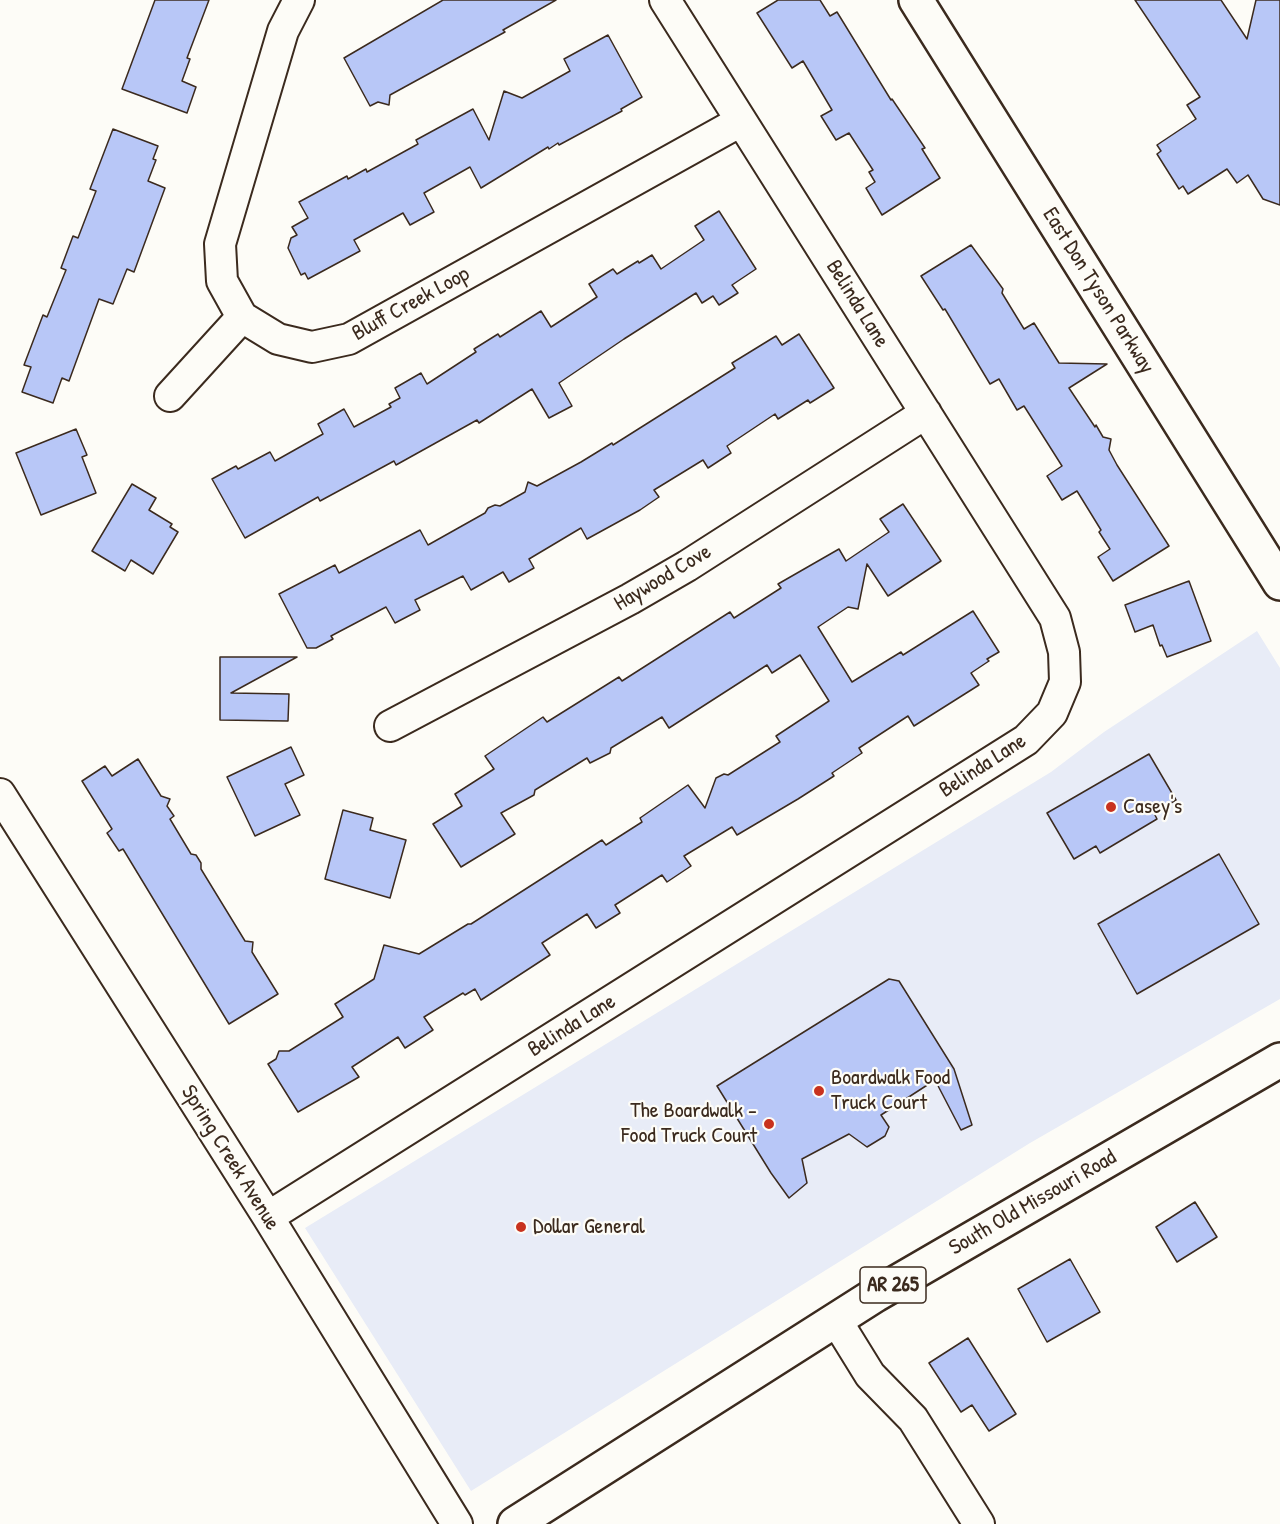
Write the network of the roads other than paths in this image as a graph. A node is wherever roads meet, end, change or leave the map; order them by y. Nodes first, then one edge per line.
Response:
1 (299, 0) edge
2 (665, 0) edge
3 (916, 0) edge
4 (741, 121) junction
5 (242, 317) junction
6 (170, 396) dead end
7 (926, 413) junction
8 (1280, 583) edge
9 (390, 726) dead end
10 (0, 794) edge
11 (1280, 1060) edge
12 (268, 1217) junction
13 (836, 1320) junction
14 (457, 1524) edge
15 (515, 1524) edge
16 (980, 1524) edge

1 - 5 street, Bluff Creek Loop
2 - 4 street, Belinda Lane
3 - 8 main road, East Don Tyson Parkway
4 - 5 street, Bluff Creek Loop
4 - 7 street, Belinda Lane
5 - 6 street
7 - 9 street, Haywood Cove
7 - 12 street, Belinda Lane
10 - 12 street, Spring Creek Avenue
11 - 13 main road, South Old Missouri Road / AR 265
12 - 14 street, Spring Creek Avenue
13 - 15 main road, South Old Missouri Road / AR 265
13 - 16 street

